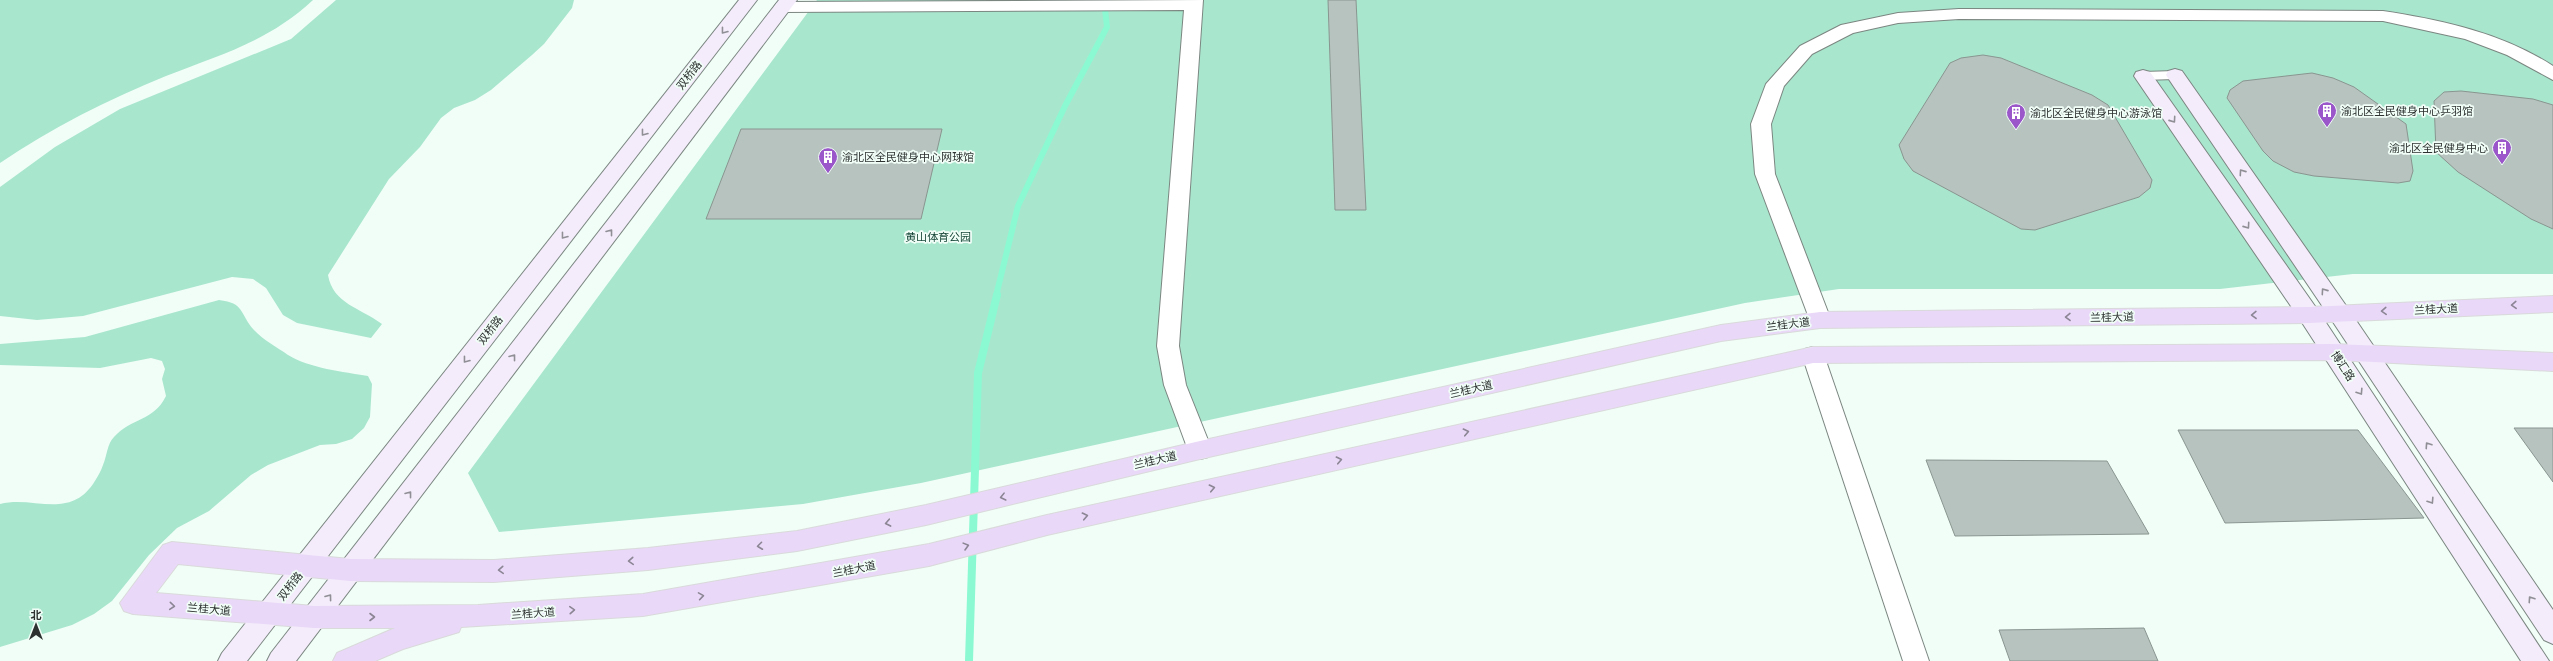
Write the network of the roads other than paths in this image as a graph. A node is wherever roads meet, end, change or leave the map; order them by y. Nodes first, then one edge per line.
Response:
1 (748, 0) edge
2 (1194, 3) edge
3 (785, 4) edge
4 (2553, 74) edge
5 (2175, 75) joint
6 (2143, 76) joint
7 (2553, 304) edge
8 (2339, 313) junction
9 (2309, 315) junction
10 (1820, 320) junction
11 (2334, 352) junction
12 (2366, 353) junction
13 (1813, 355) junction
14 (2553, 362) edge
15 (1200, 450) junction
16 (306, 565) junction
17 (350, 570) junction
18 (268, 614) junction
19 (478, 616) junction
20 (314, 617) junction
21 (2553, 632) edge
22 (231, 661) edge
23 (280, 661) edge
24 (346, 661) edge
25 (1916, 661) edge
26 (2536, 661) edge

1 -> 16 main road, 双桥路
2 - 3 street
2 - 15 street
17 -> 3 main road
4 - 10 street
5 - 6 lane
8 -> 5 main road
6 -> 9 main road, 博汇路
7 -> 8 main road, 兰桂大道
8 - 9 main road, 兰桂大道
8 - 12 main road
9 -> 10 main road, 兰桂大道
9 - 11 main road, 博汇路
10 - 15 main road, 兰桂大道
11 - 12 main road
11 - 13 main road
11 -> 26 main road, 博汇路
12 - 14 main road
21 -> 12 main road
19 -> 13 main road, 兰桂大道
13 - 25 street
15 -> 17 main road, 兰桂大道
16 - 17 main road
16 - 18 main road, 双桥路
16 -> 18 main road, 兰桂大道
20 -> 17 main road
18 - 20 main road, 兰桂大道
18 - 22 main road, 双桥路
20 -> 19 main road, 兰桂大道
19 - 24 main road
20 - 23 main road

